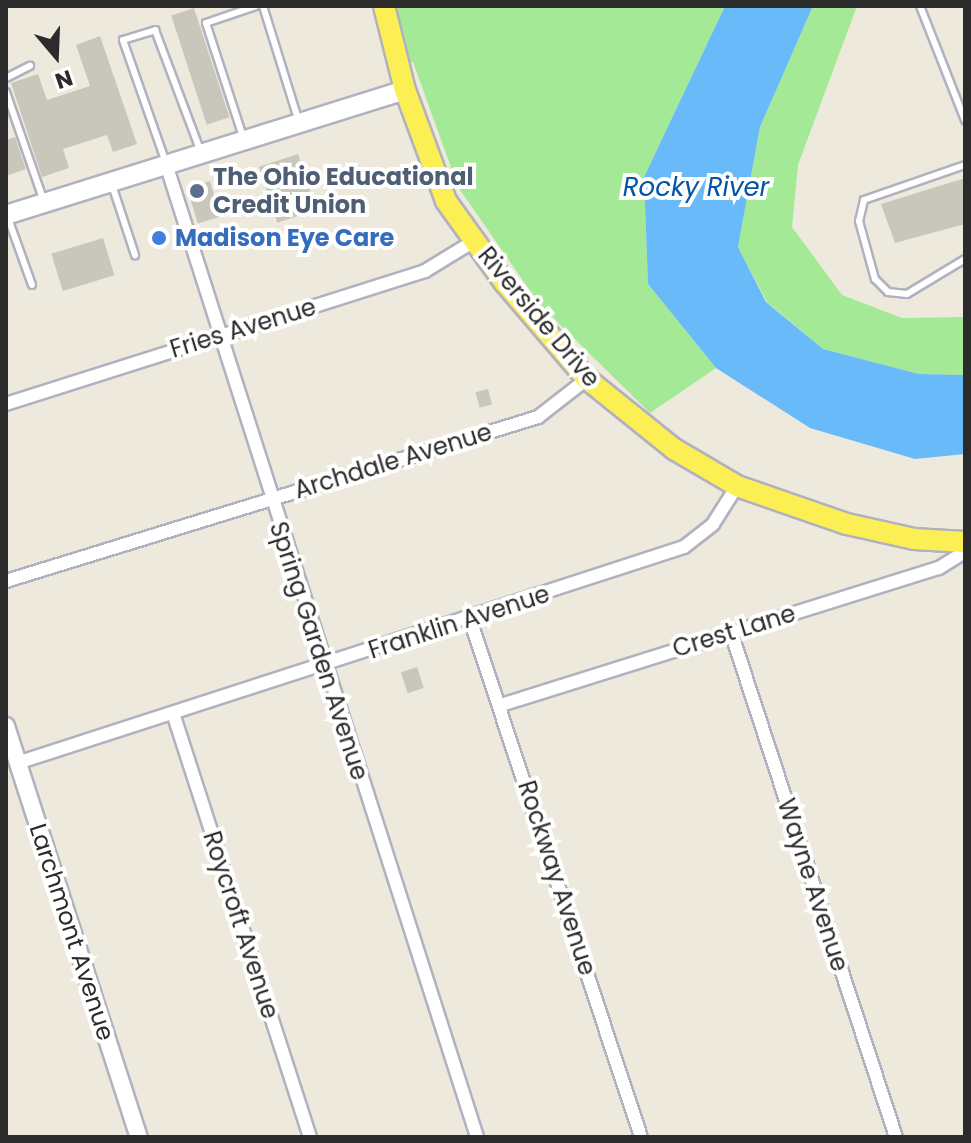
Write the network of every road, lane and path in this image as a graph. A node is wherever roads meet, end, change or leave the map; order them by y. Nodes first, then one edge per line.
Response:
1 (256, 6) edge
2 (263, 6) edge
3 (384, 6) edge
4 (920, 6) edge
5 (30, 66) dead end
6 (6, 78) edge
7 (405, 90) junction
8 (6, 92) edge
9 (965, 120) edge
10 (299, 123) junction
11 (244, 140) junction
12 (201, 153) junction
13 (166, 164) junction
14 (965, 165) edge
15 (111, 181) junction
16 (44, 203) junction
17 (7, 215) edge
18 (474, 241) junction
19 (135, 255) dead end
20 (965, 259) edge
21 (32, 285) dead end
22 (218, 336) junction
23 (587, 379) junction
24 (6, 404) edge
25 (737, 486) junction
26 (269, 498) junction
27 (965, 542) edge
28 (965, 552) edge
29 (6, 581) edge
30 (470, 619) junction
31 (731, 632) junction
32 (324, 667) junction
33 (501, 705) junction
34 (173, 713) junction
35 (6, 726) edge
36 (17, 763) junction
37 (139, 1137) edge
38 (310, 1137) edge
39 (477, 1137) edge
40 (641, 1137) edge
41 (896, 1137) edge

1 - 11 lane
2 - 10 lane
3 - 7 main road, Riverside Drive
4 - 9 lane
5 - 6 lane
7 - 10 main road
7 - 18 main road, Riverside Drive
8 - 16 lane
10 - 11 main road
11 - 12 main road
12 - 13 main road
12 - 13 lane
13 - 15 main road
13 - 22 street, Spring Garden Avenue
14 - 20 lane
15 - 16 main road
15 - 19 lane
16 - 17 main road
17 - 21 lane
18 - 22 street, Fries Avenue
18 - 23 main road, Riverside Drive
22 - 24 street, Fries Avenue
22 - 26 street, Spring Garden Avenue
23 - 25 main road, Riverside Drive
23 - 26 street, Archdale Avenue
25 - 27 main road, Riverside Drive
25 - 30 street, Franklin Avenue
26 - 29 street, Archdale Avenue
26 - 32 street, Spring Garden Avenue
28 - 31 street, Crest Lane
30 - 32 street, Franklin Avenue
30 - 33 street, Rockway Avenue
31 - 33 street, Crest Lane
31 - 41 street, Wayne Avenue
32 - 34 street, Franklin Avenue
32 - 39 street, Spring Garden Avenue
33 - 40 street, Rockway Avenue
34 - 36 street, Franklin Avenue
34 - 38 street, Roycroft Avenue
35 - 36 street, Larchmont Avenue
36 - 37 street, Larchmont Avenue

